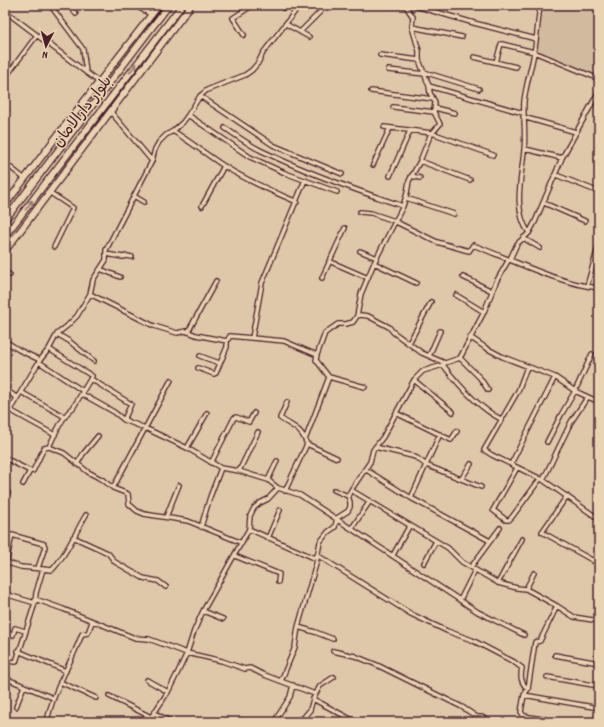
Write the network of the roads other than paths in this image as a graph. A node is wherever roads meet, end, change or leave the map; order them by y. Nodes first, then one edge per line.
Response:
1 (50, 5) edge
2 (69, 5) edge
3 (134, 5) edge
4 (159, 5) edge
5 (182, 5) edge
6 (191, 5) edge
7 (253, 5) edge
8 (300, 5) edge
9 (389, 5) edge
10 (412, 5) edge
11 (540, 5) edge
12 (168, 6) edge
13 (405, 6) edge
14 (5, 11) edge
15 (321, 11) dead end
16 (176, 12) junction
17 (76, 14) dead end
18 (152, 15) junction
19 (182, 16) junction
20 (286, 24) junction
21 (412, 27) junction
22 (301, 31) junction
23 (37, 35) junction
24 (244, 35) dead end
25 (309, 37) dead end
26 (462, 37) dead end
27 (536, 39) junction
28 (534, 52) junction
29 (380, 55) dead end
30 (474, 57) dead end
31 (419, 60) junction
32 (496, 62) junction
33 (516, 67) dead end
34 (388, 70) dead end
35 (86, 72) junction
36 (424, 73) junction
37 (6, 75) edge
38 (599, 79) edge
39 (99, 82) junction
40 (429, 86) junction
41 (479, 89) dead end
42 (371, 91) dead end
43 (599, 91) edge
44 (200, 96) junction
45 (433, 99) junction
46 (393, 107) dead end
47 (434, 110) junction
48 (110, 111) junction
49 (455, 113) dead end
50 (188, 115) junction
51 (523, 115) junction
52 (384, 127) dead end
53 (225, 128) dead end
54 (390, 128) junction
55 (173, 131) junction
56 (410, 131) junction
57 (576, 132) junction
58 (432, 133) junction
59 (525, 149) junction
60 (493, 155) dead end
61 (562, 158) junction
62 (152, 161) junction
63 (420, 161) junction
64 (5, 163) edge
65 (373, 165) dead end
66 (224, 166) junction
67 (342, 174) dead end
68 (556, 175) junction
69 (390, 176) dead end
70 (411, 176) junction
71 (420, 178) dead end
72 (25, 179) junction
73 (305, 180) junction
74 (470, 180) dead end
75 (49, 192) junction
76 (337, 192) dead end
77 (599, 192) edge
78 (134, 196) junction
79 (406, 198) junction
80 (144, 202) dead end
81 (297, 202) junction
82 (544, 203) junction
83 (5, 205) edge
84 (202, 206) dead end
85 (403, 206) junction
86 (360, 212) dead end
87 (454, 214) dead end
88 (5, 220) edge
89 (394, 221) junction
90 (585, 221) dead end
91 (345, 228) dead end
92 (529, 233) junction
93 (5, 236) edge
94 (523, 238) junction
95 (599, 244) edge
96 (54, 247) dead end
97 (540, 248) dead end
98 (5, 251) edge
99 (360, 251) dead end
100 (106, 254) junction
101 (132, 257) dead end
102 (377, 258) junction
103 (510, 259) junction
104 (329, 261) junction
105 (374, 263) junction
106 (100, 269) junction
107 (5, 271) edge
108 (10, 275) dead end
109 (120, 277) dead end
110 (463, 277) dead end
111 (322, 278) dead end
112 (368, 278) junction
113 (216, 281) dead end
114 (416, 283) dead end
115 (587, 286) junction
116 (599, 288) edge
117 (492, 291) junction
118 (90, 294) junction
119 (456, 295) dead end
120 (431, 302) dead end
121 (484, 312) junction
122 (357, 316) junction
123 (440, 330) dead end
124 (188, 332) junction
125 (57, 334) junction
126 (470, 337) junction
127 (252, 338) junction
128 (5, 341) edge
129 (227, 341) junction
130 (409, 342) junction
131 (49, 349) junction
132 (592, 354) dead end
133 (317, 355) junction
134 (200, 356) dead end
135 (429, 356) junction
136 (460, 358) junction
137 (40, 361) junction
138 (94, 361) dead end
139 (219, 363) junction
140 (444, 364) junction
141 (527, 367) junction
142 (198, 368) dead end
143 (329, 377) junction
144 (555, 377) junction
145 (91, 379) junction
146 (171, 380) dead end
147 (414, 380) junction
148 (365, 387) dead end
149 (5, 389) edge
150 (488, 390) dead end
151 (575, 391) junction
152 (21, 392) junction
153 (82, 392) junction
154 (17, 398) junction
155 (587, 398) junction
156 (287, 402) dead end
157 (599, 402) edge
158 (10, 410) junction
159 (453, 412) dead end
160 (207, 413) dead end
161 (254, 413) dead end
162 (396, 413) junction
163 (5, 418) edge
164 (65, 418) junction
165 (500, 419) junction
166 (124, 420) junction
167 (146, 428) junction
168 (457, 431) dead end
169 (258, 432) dead end
170 (440, 434) junction
171 (55, 435) junction
172 (98, 436) dead end
173 (306, 442) junction
174 (547, 442) dead end
175 (375, 447) junction
176 (49, 448) junction
177 (187, 448) junction
178 (5, 458) edge
179 (337, 458) dead end
180 (277, 461) dead end
181 (212, 463) junction
182 (77, 464) junction
183 (471, 464) dead end
184 (511, 464) junction
185 (426, 465) junction
186 (221, 468) junction
187 (517, 468) junction
188 (365, 469) junction
189 (30, 471) junction
190 (239, 471) junction
191 (462, 478) junction
192 (542, 479) junction
193 (268, 480) junction
194 (23, 484) dead end
195 (179, 485) dead end
196 (481, 487) dead end
197 (113, 488) junction
198 (278, 488) junction
199 (334, 490) dead end
200 (350, 490) junction
201 (285, 491) junction
202 (348, 496) junction
203 (567, 496) junction
204 (411, 498) junction
205 (370, 501) junction
206 (280, 510) dead end
207 (86, 515) dead end
208 (166, 517) junction
209 (337, 518) junction
210 (599, 519) edge
211 (410, 525) junction
212 (201, 527) junction
213 (352, 528) junction
214 (500, 528) dead end
215 (249, 530) junction
216 (73, 537) junction
217 (268, 538) junction
218 (522, 539) dead end
219 (436, 541) junction
220 (490, 541) junction
221 (242, 543) junction
222 (599, 553) edge
223 (317, 555) junction
224 (393, 555) junction
225 (235, 556) junction
226 (593, 561) junction
227 (6, 562) edge
228 (424, 563) dead end
229 (599, 564) edge
230 (471, 567) junction
231 (38, 568) junction
232 (42, 569) junction
233 (475, 570) junction
234 (534, 573) dead end
235 (278, 582) dead end
236 (498, 583) junction
237 (166, 587) dead end
238 (526, 589) junction
239 (5, 594) edge
240 (460, 600) junction
241 (35, 601) junction
242 (557, 606) junction
243 (203, 611) junction
244 (223, 619) dead end
245 (599, 621) edge
246 (92, 622) junction
247 (298, 628) junction
248 (5, 631) edge
249 (25, 632) junction
250 (524, 635) dead end
251 (334, 639) dead end
252 (18, 651) junction
253 (333, 651) dead end
254 (188, 653) junction
255 (555, 655) dead end
256 (7, 663) edge
257 (599, 663) edge
258 (66, 671) junction
259 (5, 672) edge
260 (334, 677) dead end
261 (547, 677) dead end
262 (5, 678) edge
263 (147, 680) dead end
264 (281, 680) junction
265 (60, 682) junction
266 (293, 685) junction
267 (24, 686) junction
268 (599, 686) edge
269 (528, 689) junction
270 (168, 692) junction
271 (315, 694) junction
272 (524, 695) junction
273 (109, 696) dead end
274 (53, 698) junction
275 (96, 698) dead end
276 (313, 699) junction
277 (16, 707) dead end
278 (599, 708) edge
279 (152, 715) junction
280 (304, 717) junction
281 (47, 722) edge
282 (148, 722) edge
283 (172, 722) edge
284 (274, 722) edge
285 (295, 722) edge
286 (314, 722) edge
287 (356, 722) edge
288 (490, 722) edge
289 (560, 722) edge

1 - 35 street
2 - 17 street
3 - 18 street
4 - 18 main road
5 - 16 main road, بلوار دارالامان
6 - 19 main road
7 - 24 street
8 - 20 street
9 - 13 street
10 - 27 street
11 - 27 street
12 - 16 main road
12 - 88 main road, بلوار دارالامان
13 - 21 street
14 - 23 street
15 - 22 street
16 - 19 main road
93 -> 16 main road, بلوار دارالامان
18 - 39 main road
19 - 48 main road
20 - 22 street
20 - 44 street
21 - 26 street
21 - 31 street
22 - 25 street
23 - 35 street
23 - 37 street
27 - 28 street
28 - 32 street
28 - 38 street
28 - 51 street
29 - 31 street
30 - 32 street
31 - 36 street
32 - 33 street
34 - 36 street
35 - 39 street
36 - 40 street
36 - 41 street
39 - 72 main road
40 - 45 street
40 - 51 street
42 - 45 street
43 - 57 street
44 - 50 street
44 - 67 street
45 - 47 street
46 - 47 street
47 - 49 street
47 - 58 street
48 - 62 street
48 - 75 main road
50 - 55 street
50 - 73 street
51 - 57 street
51 - 59 street
52 - 54 street
53 - 85 street
54 - 56 street
54 - 65 street
55 - 62 street
55 - 66 street
56 - 58 street
56 - 69 street
57 - 61 street
58 - 60 street
58 - 63 street
59 - 61 street
59 - 92 street
61 - 68 street
62 - 78 street
63 - 70 street
63 - 74 street
64 - 72 street
66 - 81 street
66 - 84 street
68 - 77 street
68 - 82 street
70 - 71 street
70 - 79 street
72 - 83 main road
73 - 76 street
73 - 81 street
75 - 96 street
75 - 98 main road
78 - 80 street
78 - 100 street
79 - 85 street
79 - 87 street
81 - 127 street
82 - 90 street
82 - 92 street
85 - 89 street
86 - 89 street
89 - 102 street
89 - 103 street
91 - 104 street
92 - 94 street
94 - 97 street
94 - 103 street
95 - 115 street
99 - 102 street
100 - 101 street
100 - 106 street
102 - 105 street
103 - 115 street
103 - 117 street
104 - 111 street
104 - 112 street
105 - 112 street
105 - 114 street
106 - 109 street
106 - 118 street
107 - 108 street
110 - 117 street
112 - 122 street
113 - 124 street
115 - 116 street
117 - 121 street
118 - 124 street
118 - 125 street
119 - 121 street
120 - 130 street
121 - 126 street
122 - 130 street
122 - 133 street
123 - 135 street
124 - 129 street
125 - 131 street
125 - 138 street
126 - 136 street
126 - 141 street
127 - 129 street
127 - 133 street
128 - 137 street
129 - 139 street
130 - 135 street
131 - 137 street
131 - 145 street
132 - 151 street
133 - 143 street
134 - 139 street
135 - 140 street
136 - 140 street
136 - 150 street
137 - 152 street
137 - 153 street
139 - 142 street
140 - 147 street
140 - 165 street
141 - 144 street
141 - 165 street
143 - 148 street
143 - 173 street
144 - 151 street
144 - 184 street
145 - 153 street
145 - 166 street
146 - 167 street
147 - 159 street
147 - 162 street
149 - 154 street
151 - 155 street
151 - 174 street
152 - 154 street
152 - 164 street
153 - 164 street
153 - 166 street
154 - 158 street
155 - 157 street
155 - 192 street
156 - 173 street
158 - 163 street
158 - 171 street
160 - 177 street
161 - 181 street
162 - 170 street
162 - 175 street
164 - 171 street
165 - 184 street
166 - 167 street
167 - 177 street
167 - 197 street
168 - 170 street
169 - 190 street
170 - 185 street
171 - 176 street
172 - 182 street
173 - 179 street
173 - 201 street
175 - 185 street
175 - 188 street
176 - 182 street
176 - 189 street
177 - 181 street
178 - 189 street
180 - 193 street
181 - 186 street
182 - 197 street
183 - 191 street
184 - 187 street
185 - 191 street
185 - 204 street
186 - 190 street
186 - 212 street
187 - 192 street
187 - 192 street
188 - 200 street
188 - 204 street
189 - 194 street
190 - 193 street
191 - 196 street
192 - 203 street
193 - 198 street
195 - 208 street
197 - 208 street
198 - 201 street
198 - 215 street
199 - 202 street
200 - 202 street
200 - 205 street
201 - 209 street
202 - 209 street
203 - 210 street
203 - 226 street
204 - 220 street
205 - 211 street
205 - 213 street
206 - 217 street
207 - 216 street
208 - 212 street
209 - 213 street
209 - 223 street
211 - 219 street
211 - 224 street
212 - 221 street
213 - 224 street
214 - 220 street
215 - 217 street
215 - 221 street
216 - 232 street
216 - 237 street
217 - 223 street
218 - 236 street
219 - 228 street
219 - 230 street
220 - 230 street
221 - 225 street
222 - 226 street
223 - 247 street
223 - 269 street
224 - 240 street
225 - 235 street
225 - 243 street
226 - 229 street
227 - 231 street
227 - 231 street
230 - 233 street
231 - 232 street
232 - 241 street
233 - 236 street
233 - 240 street
234 - 238 street
236 - 238 street
238 - 242 street
239 - 241 street
240 - 250 street
241 - 246 street
241 - 249 street
242 - 245 street
242 - 269 street
243 - 244 street
243 - 254 street
246 - 254 street
246 - 258 street
247 - 251 street
247 - 264 street
248 - 249 street
249 - 252 street
252 - 256 street
252 - 258 street
253 - 288 street
254 - 264 street
254 - 270 street
255 - 257 street
256 - 259 street
258 - 265 street
260 - 271 street
261 - 268 street
262 - 267 street
263 - 270 street
264 - 266 street
265 - 274 street
265 - 275 street
266 - 271 street
266 - 284 street
267 - 274 street
267 - 277 street
269 - 272 street
270 - 279 street
271 - 276 street
272 - 278 street
272 - 289 street
273 - 279 street
274 - 281 street
276 - 280 street
276 - 287 street
279 - 282 street
279 - 283 street
280 - 285 street
280 - 286 street

